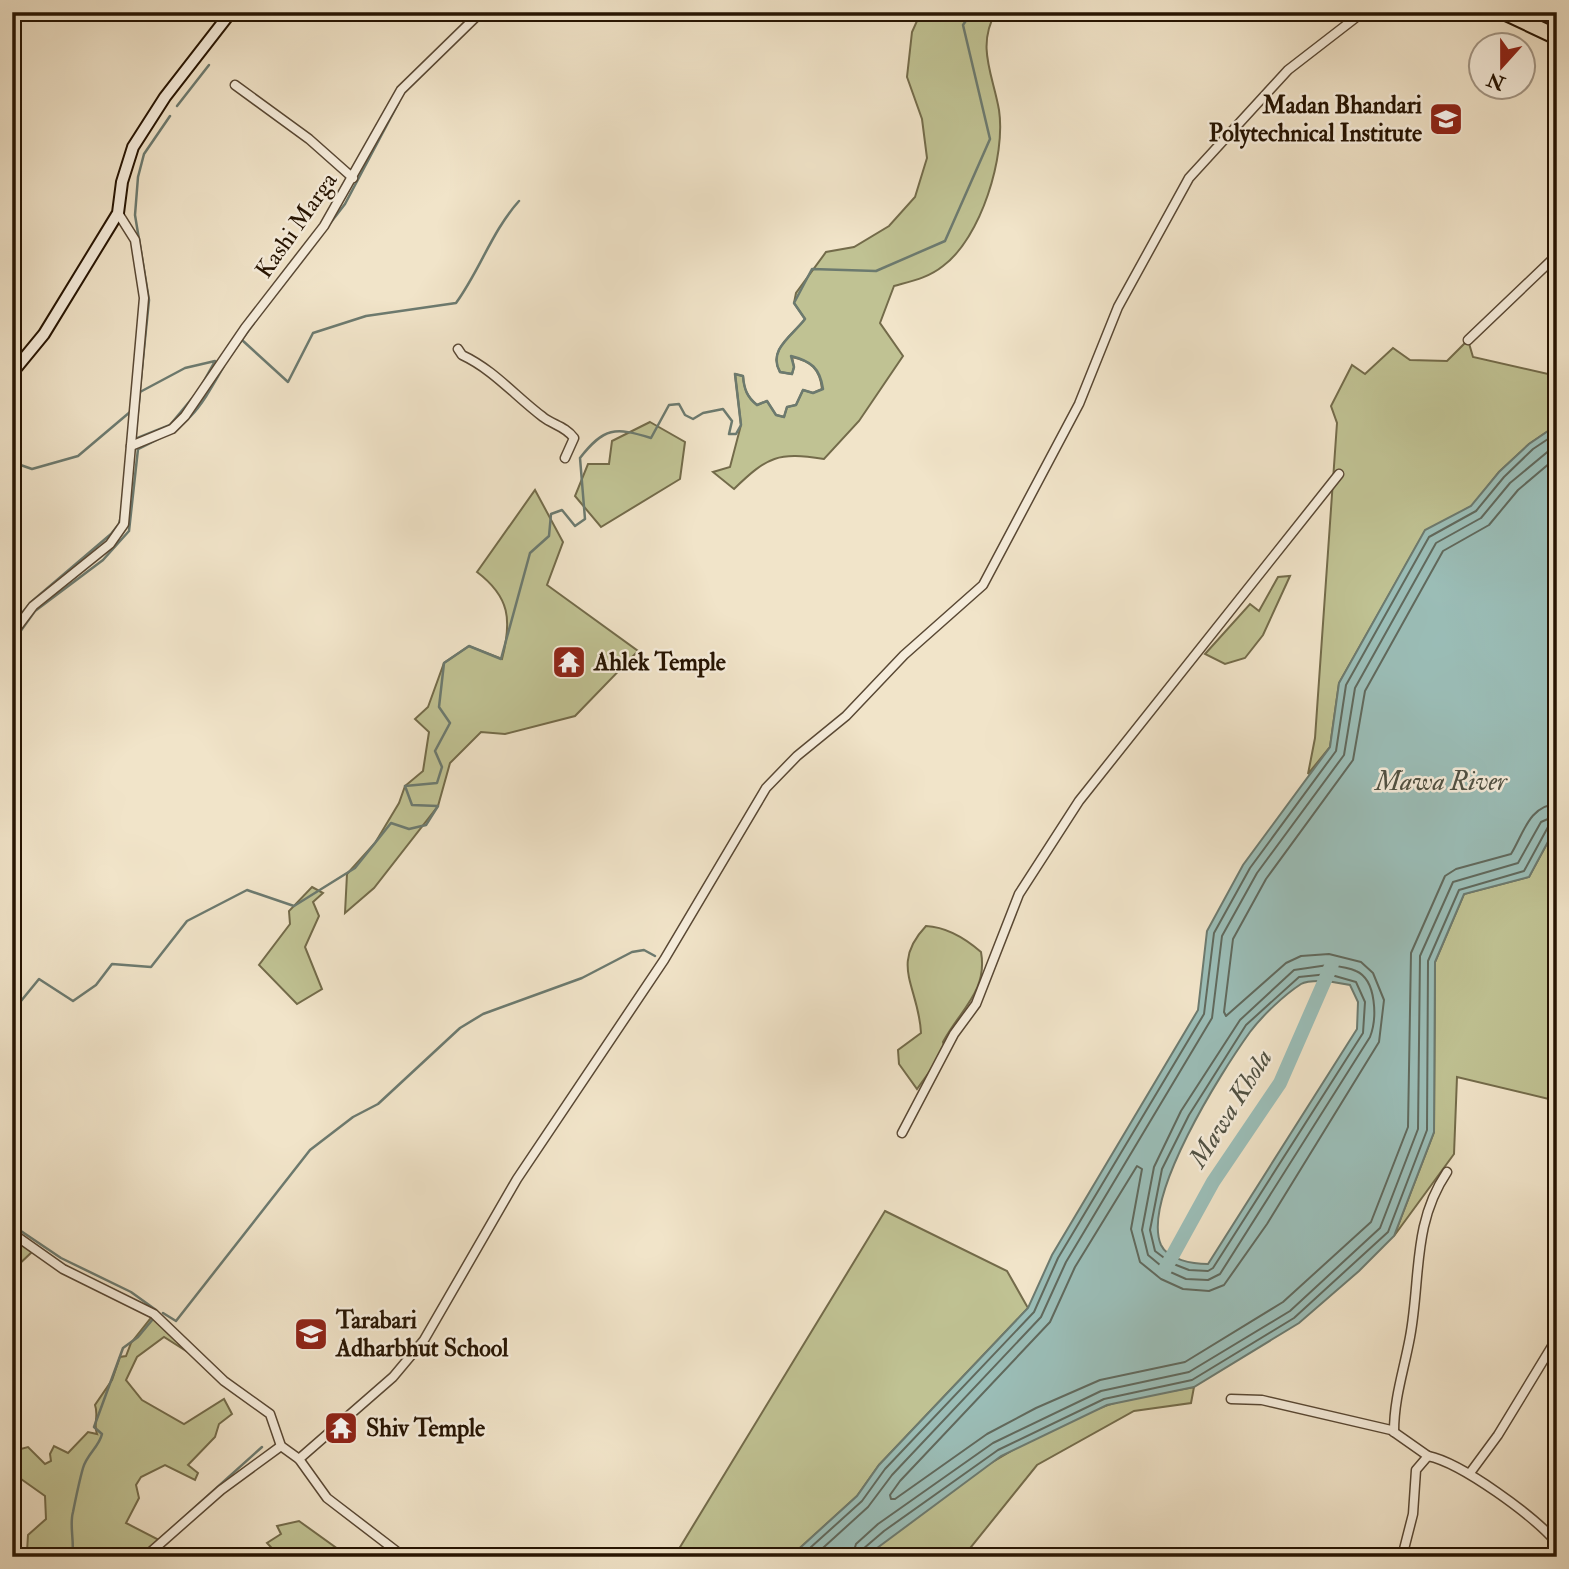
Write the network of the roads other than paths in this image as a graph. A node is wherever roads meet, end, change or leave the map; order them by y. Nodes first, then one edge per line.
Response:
1 (231, 12) edge
2 (481, 12) edge
3 (1363, 12) edge
4 (1514, 14) edge
5 (1557, 37) edge
6 (235, 85) dead end
7 (353, 178) junction
8 (118, 213) junction
9 (1557, 255) edge
10 (1468, 340) dead end
11 (458, 349) dead end
12 (12, 373) edge
13 (131, 446) junction
14 (565, 458) dead end
15 (1339, 474) dead end
16 (12, 634) edge
17 (902, 1133) dead end
18 (1447, 1172) dead end
19 (12, 1233) edge
20 (1557, 1338) edge
21 (1231, 1399) dead end
22 (1394, 1432) junction
23 (281, 1446) junction
24 (1428, 1456) junction
25 (299, 1459) junction
26 (1469, 1473) junction
27 (1557, 1543) edge
28 (145, 1557) edge
29 (404, 1557) edge
30 (1402, 1557) edge

1 - 8 street
2 - 7 street, Kashi Marga
3 - 25 street
4 - 5 highway
6 - 7 street
7 - 13 street, Kashi Marga
8 - 12 street
8 - 13 street
9 - 10 street
11 - 14 street
13 - 16 street
15 - 17 street
18 - 22 street
19 - 23 street
20 - 26 street
21 - 22 street
22 - 24 street
23 - 25 street
23 - 28 street
24 - 26 street
24 - 30 street
25 - 29 street
26 - 27 street

